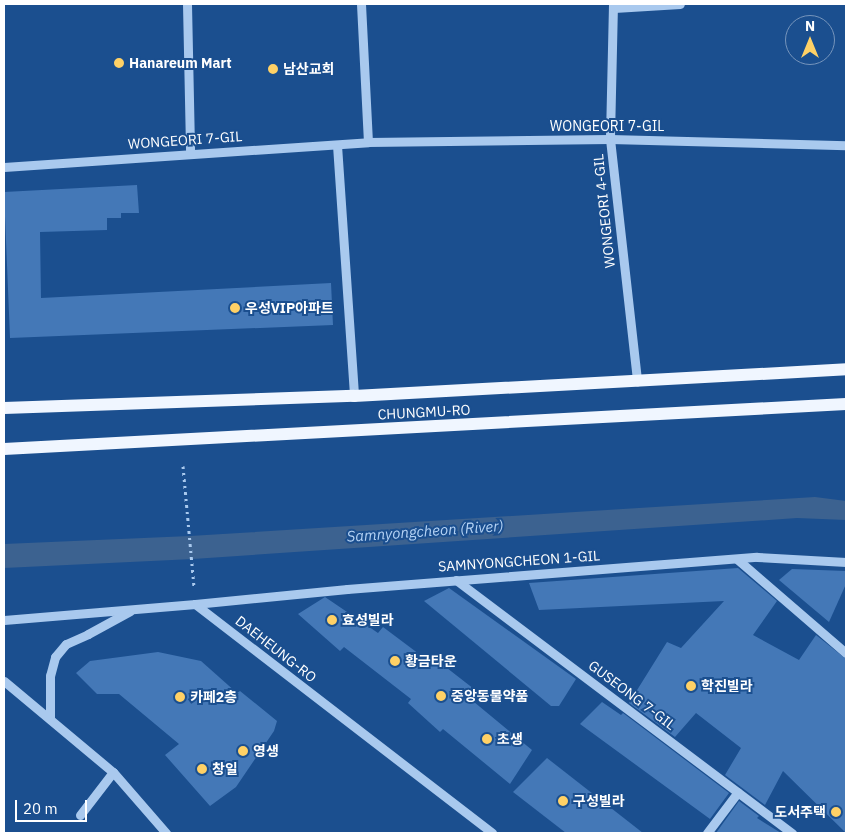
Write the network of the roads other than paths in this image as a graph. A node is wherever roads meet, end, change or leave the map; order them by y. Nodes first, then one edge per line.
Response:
1 (187, 4) edge
2 (361, 4) edge
3 (680, 4) edge
4 (614, 6) edge
5 (610, 139) junction
6 (368, 142) junction
7 (337, 145) junction
8 (846, 145) edge
9 (190, 153) junction
10 (4, 167) edge
11 (846, 369) edge
12 (637, 381) junction
13 (354, 396) junction
14 (846, 404) edge
15 (4, 408) edge
16 (4, 449) edge
17 (737, 559) junction
18 (846, 562) edge
19 (456, 580) junction
20 (195, 604) junction
21 (134, 609) junction
22 (4, 620) edge
23 (846, 653) edge
24 (4, 681) edge
25 (50, 719) junction
26 (114, 772) junction
27 (738, 792) junction
28 (80, 815) dead end
29 (166, 833) edge
30 (492, 833) edge
31 (707, 833) edge
32 (792, 833) edge

1 - 9 street
2 - 6 street
3 - 4 street, WONGEORI 4-GIL
4 - 5 street, WONGEORI 4-GIL
5 - 6 street, WONGEORI 7-GIL
5 - 8 street, WONGEORI 7-GIL
5 - 12 street, WONGEORI 4-GIL
6 - 7 street, WONGEORI 7-GIL
7 - 9 street, WONGEORI 7-GIL
7 - 13 street
9 - 10 street, WONGEORI 7-GIL
11 - 12 main road, CHUNGMU-RO
12 - 13 main road, CHUNGMU-RO
13 - 15 main road, CHUNGMU-RO
14 - 16 main road, CHUNGMU-RO
17 - 18 street, SAMNYONGCHEON 1-GIL
17 - 19 street, SAMNYONGCHEON 1-GIL
17 - 23 street
19 - 20 street, SAMNYONGCHEON 1-GIL
19 - 27 street, GUSEONG 7-GIL
20 - 21 street
20 - 30 street, DAEHEUNG-RO
21 - 22 street
21 - 25 street
24 - 25 street
25 - 26 street
26 - 28 street
26 - 29 street
27 - 31 street
27 - 32 street, GUSEONG 7-GIL

